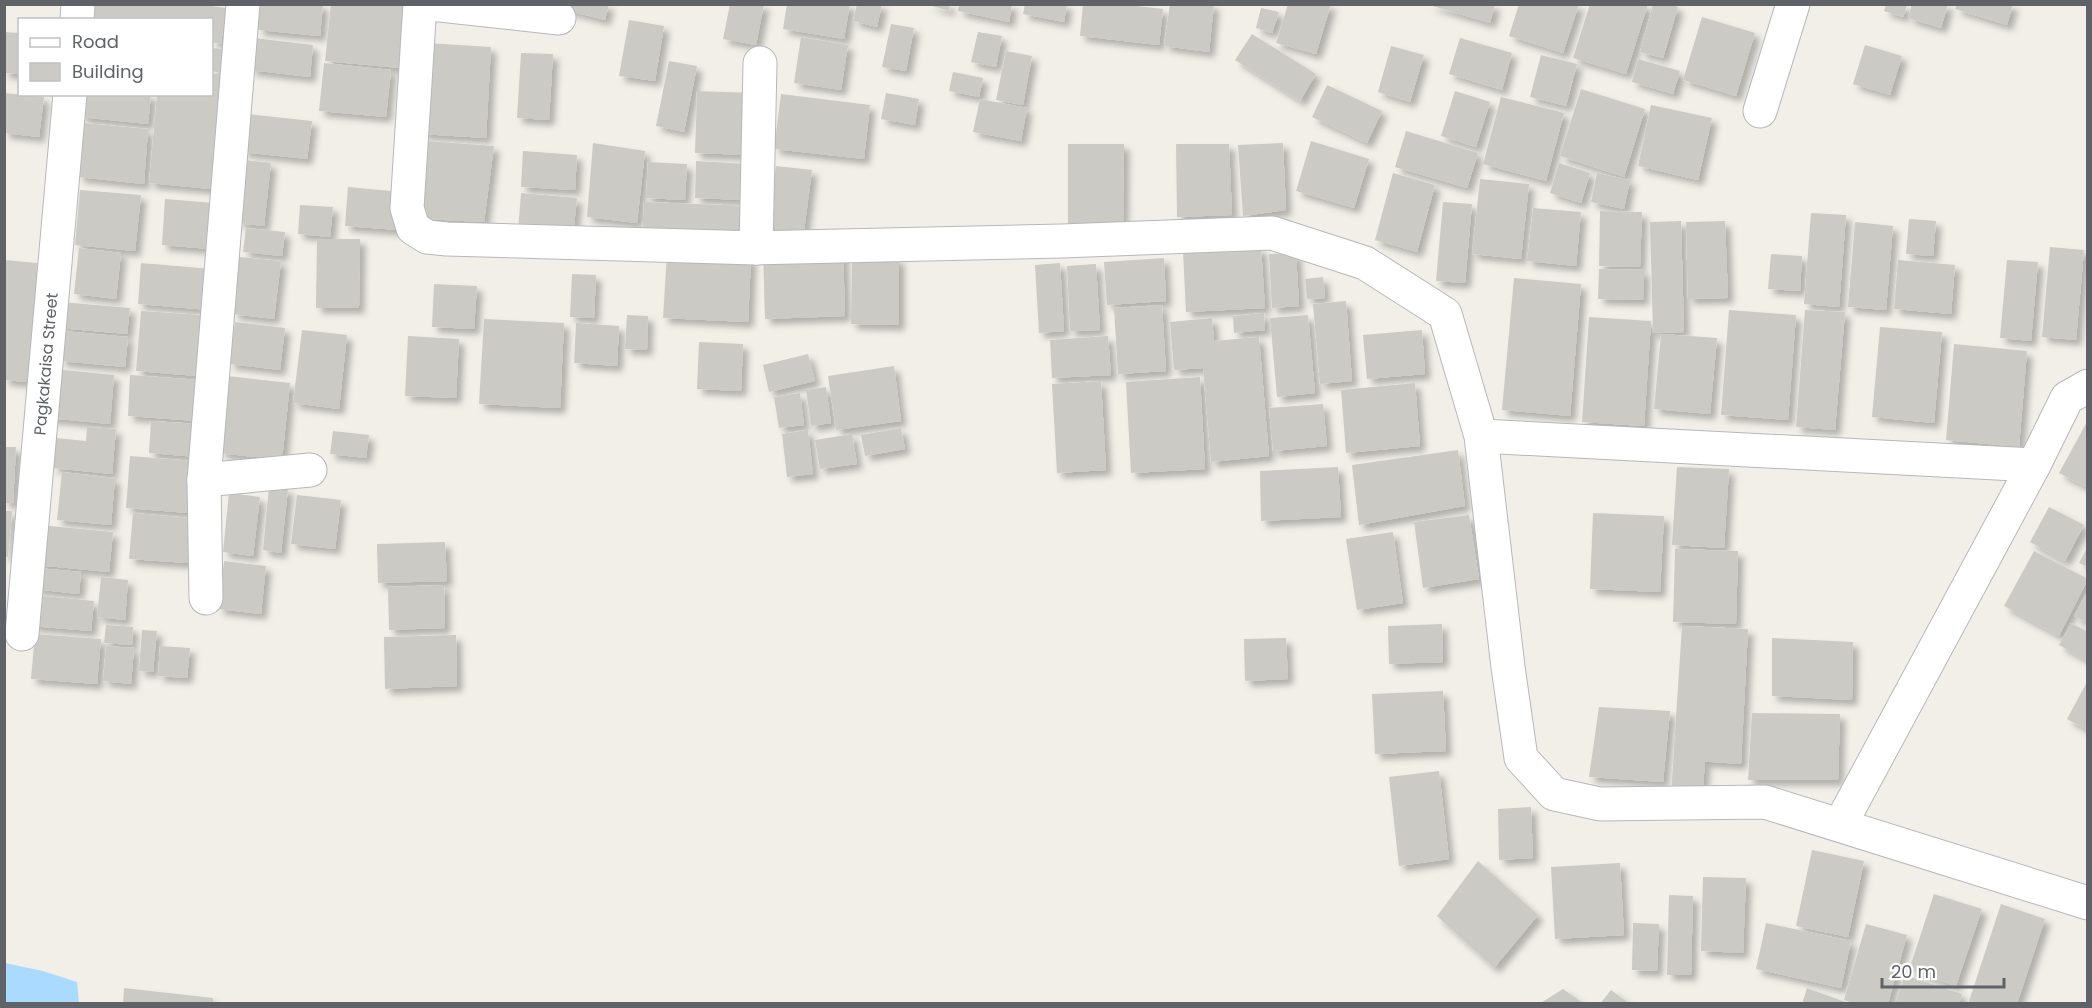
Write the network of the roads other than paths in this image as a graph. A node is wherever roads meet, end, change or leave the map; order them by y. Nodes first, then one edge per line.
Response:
1 (243, 4) edge
2 (420, 4) edge
3 (431, 4) edge
4 (1793, 4) edge
5 (559, 18) dead end
6 (760, 63) dead end
7 (70, 96) edge
8 (1760, 111) dead end
9 (756, 248) junction
10 (2088, 386) edge
11 (1481, 436) junction
12 (2034, 465) junction
13 (310, 470) dead end
14 (204, 480) junction
15 (206, 598) dead end
16 (22, 634) dead end
17 (1840, 825) junction
18 (2088, 903) edge

1 - 14 street
2 - 9 street
3 - 5 street
4 - 8 street
6 - 9 street
7 - 16 street, Pagkakaisa Street
9 - 11 street
10 - 12 street
11 - 12 street
11 - 17 street
12 - 17 street
13 - 14 street
14 - 15 street
17 - 18 street

